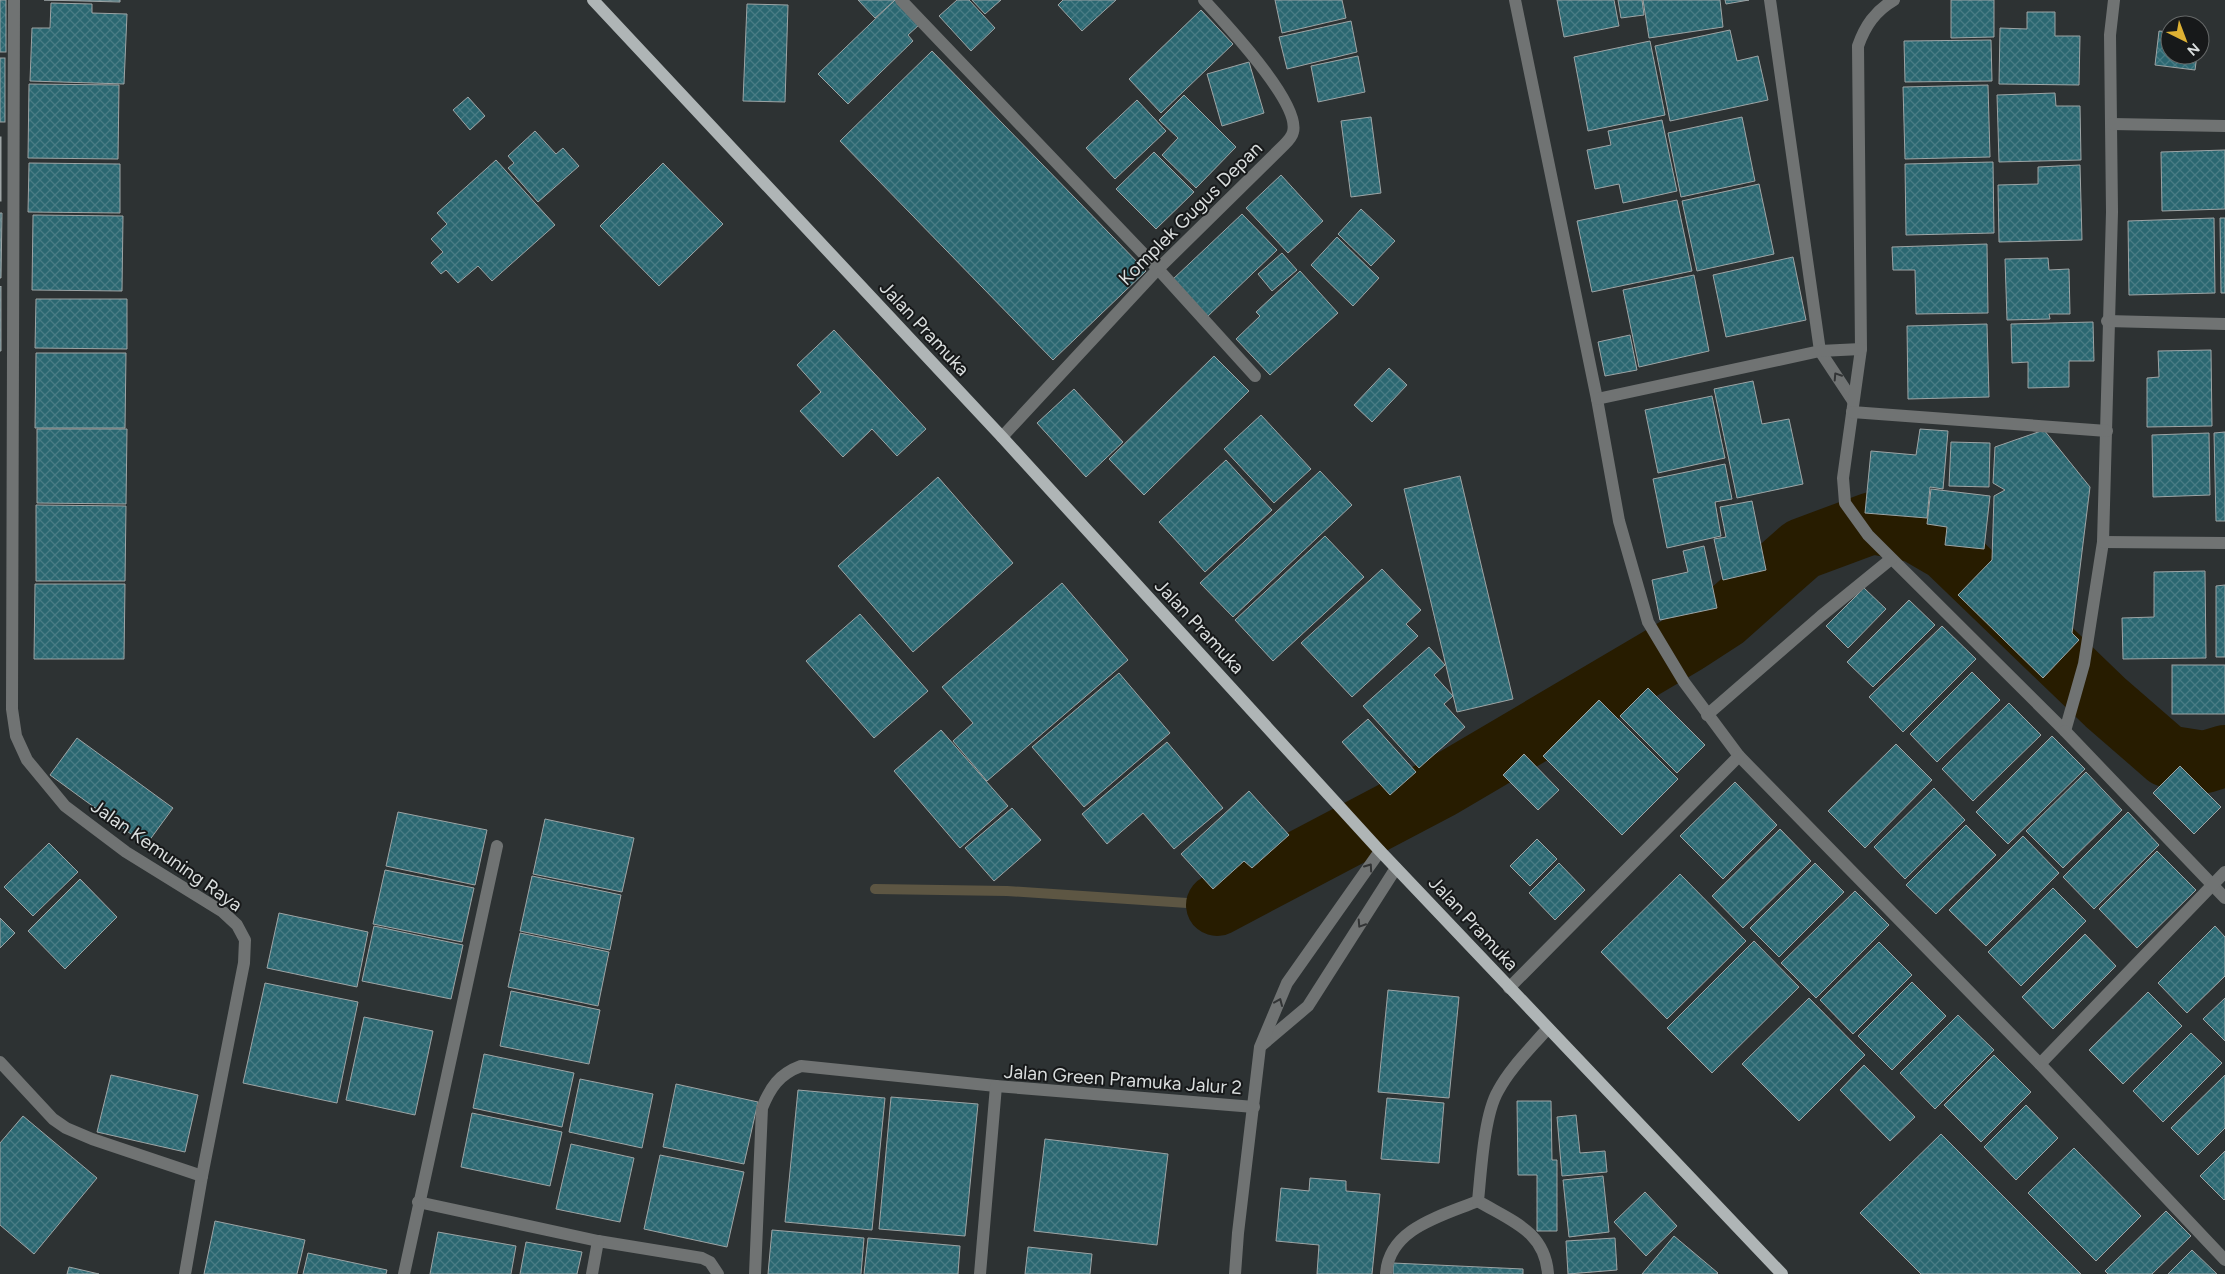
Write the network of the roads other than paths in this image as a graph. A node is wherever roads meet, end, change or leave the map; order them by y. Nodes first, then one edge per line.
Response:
1 (14, 0) edge
2 (593, 0) edge
3 (900, 0) edge
4 (1204, 0) edge
5 (1515, 0) edge
6 (1770, 0) edge
7 (1894, 0) edge
8 (2114, 0) edge
9 (2112, 124) junction
10 (2225, 126) edge
11 (1158, 270) junction
12 (2108, 321) junction
13 (2225, 324) edge
14 (1861, 348) junction
15 (1820, 351) junction
16 (1255, 376) dead end
17 (1597, 399) junction
18 (1853, 406) junction
19 (2107, 431) junction
20 (1002, 438) junction
21 (2103, 542) junction
22 (2225, 543) edge
23 (1892, 559) junction
24 (1708, 715) junction
25 (2065, 731) junction
26 (1739, 756) junction
27 (497, 846) dead end
28 (1376, 847) junction
29 (1396, 868) junction
30 (2225, 872) edge
31 (2213, 885) junction
32 (2225, 898) edge
33 (1509, 988) junction
34 (1548, 1028) junction
35 (1260, 1047) junction
36 (0, 1062) edge
37 (2040, 1064) junction
38 (996, 1086) junction
39 (1254, 1107) junction
40 (202, 1176) junction
41 (1478, 1201) junction
42 (418, 1202) junction
43 (598, 1241) junction
44 (2225, 1260) edge
45 (185, 1274) edge
46 (404, 1274) edge
47 (592, 1274) edge
48 (718, 1274) edge
49 (755, 1274) edge
50 (980, 1274) edge
51 (1235, 1274) edge
52 (1386, 1274) edge
53 (1548, 1274) edge
54 (1782, 1274) edge

1 - 40 street, Jalan Kemuning Raya
2 - 20 main road, Jalan Pramuka
3 - 11 street
4 - 11 street, Komplek Gugus Depan
5 - 17 street
6 - 15 street
7 - 14 street
8 - 9 street
9 - 10 street
9 - 12 street
11 - 16 street
11 - 20 street, Komplek Gugus Depan
12 - 13 street
12 - 19 street
14 - 15 street
14 - 18 street
15 - 17 street
18 -> 15 street
17 - 24 street
18 - 19 street
18 - 23 street
19 - 21 street
20 - 28 main road, Jalan Pramuka
21 - 22 street
21 - 25 street
23 - 24 street
23 - 25 street
24 - 26 street
25 - 31 street
26 - 33 street
26 - 37 street
27 - 42 street
28 - 29 main road, Jalan Pramuka
35 -> 28 street
29 - 33 main road, Jalan Pramuka
29 -> 35 street
30 - 31 street
31 - 32 street
31 - 37 street
33 - 34 main road, Jalan Pramuka
34 - 41 street
34 - 54 main road, Jalan Pramuka
35 - 39 street
36 - 40 street
37 - 44 street
38 - 39 street, Jalan Green Pramuka Jalur 2
38 - 49 street
38 - 50 street, Jalan Green Pramuka Jalur 2
39 - 51 street
40 - 45 street, Jalan Kemuning Raya
41 - 52 street
41 - 53 street
42 - 43 street
42 - 46 street
43 - 47 street
43 - 48 street

